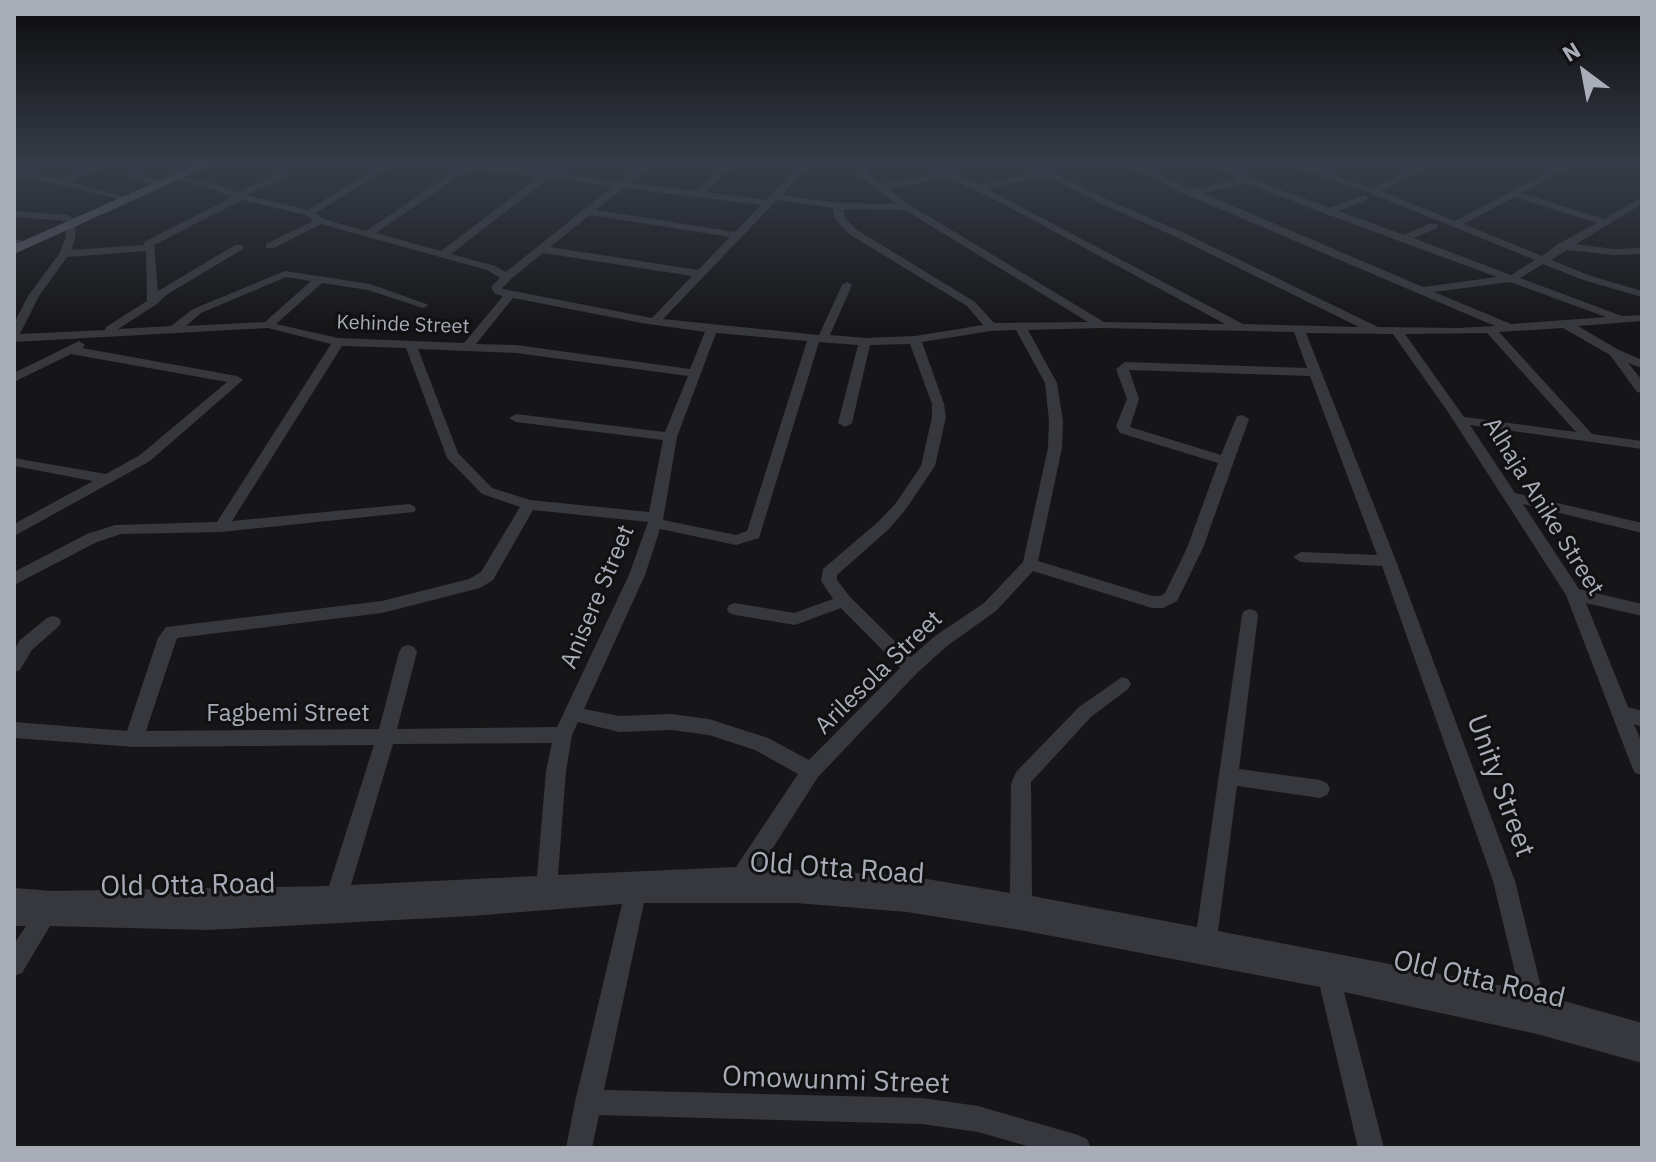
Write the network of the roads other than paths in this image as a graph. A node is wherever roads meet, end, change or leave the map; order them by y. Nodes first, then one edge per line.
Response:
1 (67, 220) edge
2 (70, 220) edge
3 (193, 220) edge
4 (389, 220) edge
5 (486, 220) edge
6 (575, 220) edge
7 (644, 220) edge
8 (752, 220) edge
9 (841, 220) edge
10 (933, 220) edge
11 (1039, 220) edge
12 (1150, 220) edge
13 (1255, 220) edge
14 (1353, 220) edge
15 (1446, 220) edge
16 (1464, 220) edge
17 (1599, 220) edge
18 (1608, 220) edge
19 (320, 221) joint
20 (1605, 222) junction
21 (1457, 224) junction
22 (1433, 226) dead end
23 (368, 234) junction
24 (736, 235) junction
25 (1405, 238) junction
26 (15, 245) edge
27 (270, 246) dead end
28 (1562, 246) junction
29 (239, 247) dead end
30 (151, 248) junction
31 (540, 249) junction
32 (1640, 253) edge
33 (64, 254) junction
34 (444, 254) junction
35 (1541, 262) junction
36 (700, 274) junction
37 (507, 277) junction
38 (1513, 278) junction
39 (320, 279) junction
40 (847, 285) dead end
41 (1586, 286) dead end
42 (1420, 290) junction
43 (1642, 294) edge
44 (510, 295) junction
45 (153, 302) junction
46 (1642, 302) edge
47 (423, 305) dead end
48 (1620, 318) junction
49 (1642, 318) edge
50 (655, 321) junction
51 (268, 325) junction
52 (1101, 325) junction
53 (1567, 325) junction
54 (991, 327) junction
55 (1021, 328) junction
56 (712, 329) junction
57 (1243, 329) junction
58 (1514, 329) junction
59 (174, 330) junction
60 (1299, 330) junction
61 (1379, 331) junction
62 (1397, 331) junction
63 (102, 332) junction
64 (1492, 332) junction
65 (14, 336) edge
66 (819, 338) junction
67 (915, 340) junction
68 (338, 342) junction
69 (865, 342) junction
70 (410, 343) junction
71 (469, 345) junction
72 (71, 350) junction
73 (1613, 352) junction
74 (1642, 364) edge
75 (1317, 372) junction
76 (695, 373) junction
77 (14, 378) edge
78 (1642, 389) edge
79 (516, 418) dead end
80 (1242, 419) dead end
81 (1460, 420) junction
82 (845, 423) dead end
83 (1587, 436) junction
84 (670, 437) junction
85 (1642, 445) edge
86 (1226, 461) junction
87 (14, 462) edge
88 (110, 479) junction
89 (1509, 496) junction
90 (529, 505) junction
91 (409, 509) dead end
92 (655, 521) junction
93 (221, 527) junction
94 (1642, 528) edge
95 (14, 531) edge
96 (1301, 557) dead end
97 (1388, 561) junction
98 (1030, 564) junction
99 (14, 579) edge
100 (1574, 594) junction
101 (844, 601) junction
102 (735, 609) dead end
103 (1642, 610) edge
104 (1250, 615) dead end
105 (53, 622) dead end
106 (408, 652) dead end
107 (14, 665) edge
108 (911, 668) junction
109 (1122, 684) dead end
110 (1621, 713) junction
111 (574, 714) junction
112 (1642, 719) edge
113 (14, 730) edge
114 (563, 735) junction
115 (386, 737) junction
116 (134, 739) junction
117 (1642, 767) edge
118 (811, 771) junction
119 (1228, 776) junction
120 (1320, 789) dead end
121 (742, 877) junction
122 (547, 885) junction
123 (635, 893) junction
124 (337, 895) junction
125 (14, 898) edge
126 (1021, 904) junction
127 (261, 908) junction
128 (14, 915) edge
129 (43, 918) junction
130 (1206, 940) junction
131 (14, 965) edge
132 (1329, 977) junction
133 (1534, 1004) junction
134 (1642, 1035) edge
135 (1642, 1051) edge
136 (587, 1102) junction
137 (579, 1148) edge
138 (1078, 1148) edge
139 (1371, 1148) edge

1 - 26 main road
2 - 33 street
3 - 30 street
4 - 23 street
5 - 34 street
6 - 31 street
7 - 24 street
8 - 24 street
9 - 54 street
10 - 52 street
11 - 57 street
12 - 61 street
13 - 42 street
14 - 25 street
15 - 21 street
16 - 21 street
17 - 20 street
18 - 20 street
19 - 23 street
19 - 27 street
20 - 28 street
21 - 35 street
22 - 25 street
23 - 34 street
24 - 36 street
25 - 38 street
28 - 32 street
28 - 35 street
29 - 45 street
30 - 33 street
30 - 45 street
31 - 36 street
31 - 37 street
33 - 65 street
34 - 37 street
35 - 38 street
35 - 43 street
36 - 50 street
37 - 44 street
38 - 42 street
38 - 48 street
39 - 47 street
39 - 51 street
39 - 59 street
40 - 66 street
41 - 46 street
42 - 58 street
44 - 50 street
44 - 71 street
45 - 63 street
48 - 49 street
48 - 53 street
50 - 56 street
51 - 59 street, Kehinde Street
51 - 68 street, Kehinde Street
52 - 55 street
52 - 57 street
53 - 58 street
53 - 73 street
54 - 55 street
54 - 67 street
55 - 98 street
56 - 66 street
56 - 76 street, Anisere Street
57 - 60 street
58 - 64 street
59 - 63 street, Kehinde Street
60 - 61 street
60 - 75 street, Unity Street
61 - 62 street
62 - 64 street
62 - 81 street, Alhaja Anike Street
63 - 65 street, Kehinde Street
63 - 72 street
64 - 83 street
66 - 69 street
66 - 92 street
67 - 69 street
67 - 101 street
68 - 70 street, Kehinde Street
68 - 93 street
69 - 82 street
70 - 71 street, Kehinde Street
70 - 90 street
71 - 76 street, Kehinde Street
72 - 77 street
72 - 88 street
73 - 74 street
73 - 78 street
75 - 86 street
75 - 97 street, Unity Street
76 - 84 street, Anisere Street
79 - 84 street
80 - 86 street
81 - 83 street
81 - 89 street, Alhaja Anike Street
83 - 85 street
84 - 92 street, Anisere Street
86 - 98 street
87 - 88 street
88 - 95 street
89 - 94 street
89 - 100 street, Alhaja Anike Street
90 - 92 street
90 - 116 street
91 - 93 street
92 - 111 street, Anisere Street
93 - 99 street
96 - 97 street
97 - 133 street, Unity Street
98 - 108 street, Arilesola Street
100 - 103 street
100 - 110 street, Alhaja Anike Street
101 - 102 street
101 - 108 street
104 - 119 street
105 - 107 street
106 - 115 street
108 - 118 street, Arilesola Street
109 - 126 street
110 - 112 street
110 - 117 street, Alhaja Anike Street
111 - 114 street, Anisere Street
111 - 118 street
113 - 116 street, Fagbemi Street
114 - 115 street, Fagbemi Street
114 - 122 street, Anisere Street
115 - 116 street, Fagbemi Street
115 - 124 street
118 - 121 street, Arilesola Street
119 - 120 street
119 - 130 street
121 - 122 street, Old Otta Road
121 - 126 street, Old Otta Road
122 - 124 street, Old Otta Road
123 - 127 street, Old Otta Road
123 - 132 street, Old Otta Road
123 - 136 street
124 - 127 street, Old Otta Road
125 - 127 street, Old Otta Road
126 - 130 street, Old Otta Road
127 - 129 street, Old Otta Road
128 - 129 street, Old Otta Road
129 - 131 street
130 - 133 street, Old Otta Road
132 - 135 street, Old Otta Road
132 - 139 street
133 - 134 street, Old Otta Road
136 - 137 street
136 - 138 street, Omowunmi Street

